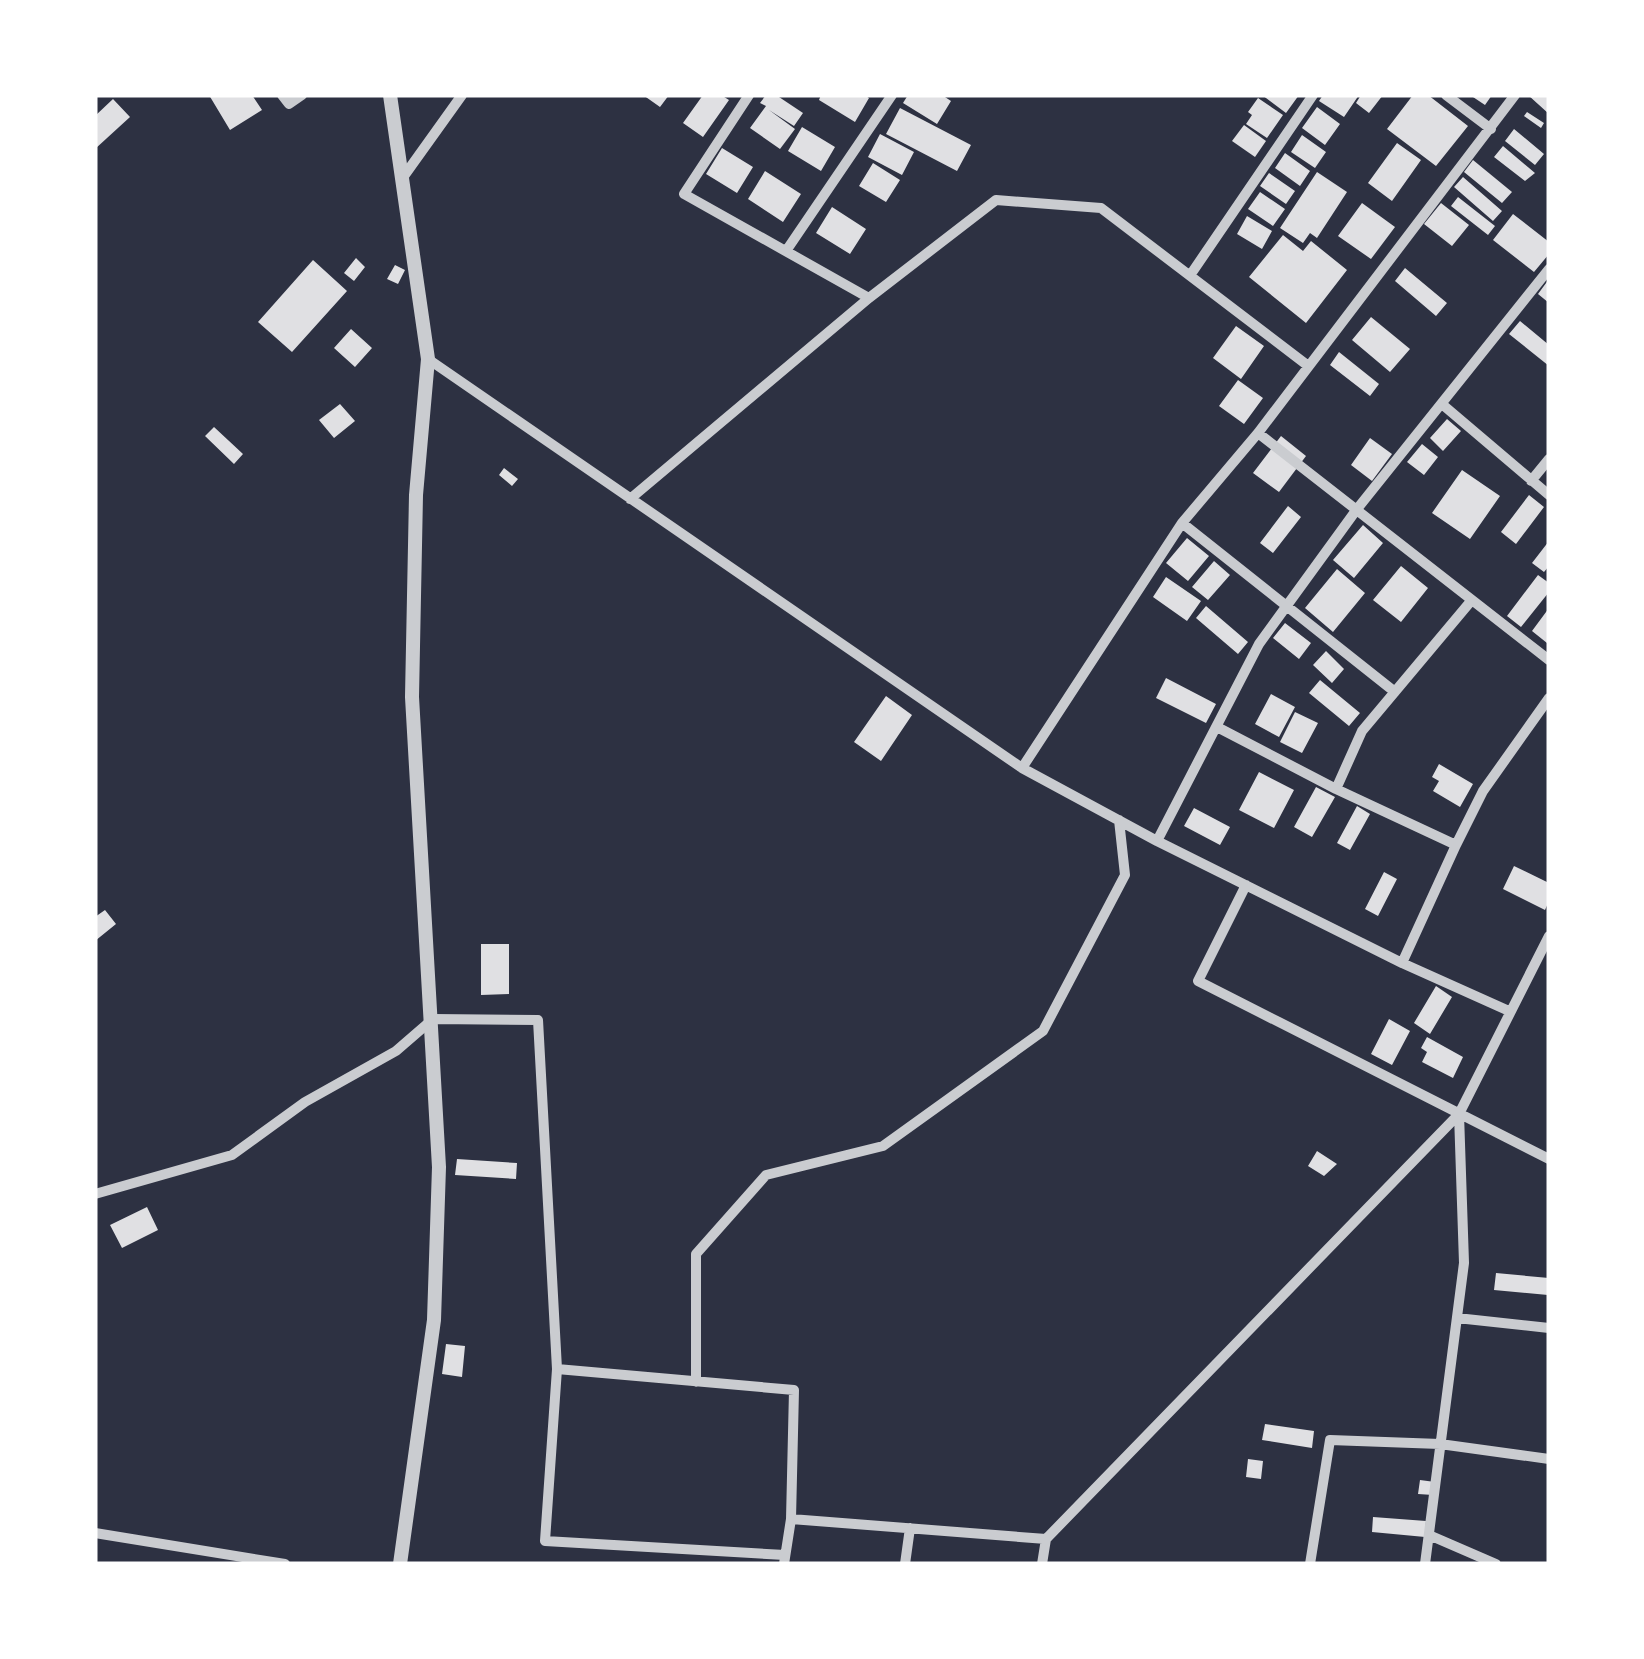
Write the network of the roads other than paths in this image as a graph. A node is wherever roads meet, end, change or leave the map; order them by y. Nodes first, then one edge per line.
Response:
1 (282, 95) edge
2 (302, 95) edge
3 (390, 95) edge
4 (462, 95) edge
5 (749, 95) edge
6 (892, 95) edge
7 (1313, 95) edge
8 (1446, 95) edge
9 (1515, 95) edge
10 (1490, 130) junction
11 (404, 176) junction
12 (786, 252) junction
13 (1549, 269) edge
14 (1191, 274) junction
15 (869, 298) junction
16 (428, 359) junction
17 (1307, 366) junction
18 (1443, 405) junction
19 (1258, 433) junction
20 (1549, 459) edge
21 (1531, 481) junction
22 (1549, 495) edge
23 (630, 499) junction
24 (1357, 510) junction
25 (1182, 523) junction
26 (1471, 601) junction
27 (1286, 607) junction
28 (1549, 660) edge
29 (1395, 692) junction
30 (1549, 698) edge
31 (1217, 727) junction
32 (1022, 768) junction
33 (1336, 790) junction
34 (1119, 820) junction
35 (1157, 841) junction
36 (1456, 845) junction
37 (1246, 885) junction
38 (1549, 936) edge
39 (1402, 963) junction
40 (1509, 1010) junction
41 (433, 1019) junction
42 (1459, 1114) junction
43 (1549, 1159) edge
44 (95, 1194) edge
45 (1456, 1318) junction
46 (1549, 1328) edge
47 (556, 1369) junction
48 (696, 1382) junction
49 (1440, 1444) junction
50 (1549, 1459) edge
51 (791, 1518) junction
52 (910, 1528) junction
53 (95, 1534) edge
54 (1429, 1535) junction
55 (1046, 1538) junction
56 (785, 1559) edge
57 (285, 1564) edge
58 (400, 1564) edge
59 (905, 1564) edge
60 (1042, 1564) edge
61 (1310, 1564) edge
62 (1425, 1564) edge
63 (1496, 1564) edge

1 - 2 street
3 - 11 street
4 - 11 street
5 - 12 street
6 - 12 street
7 - 14 street
8 - 10 street
9 - 10 street
10 - 17 street
11 - 16 street
12 - 15 street
13 - 18 street
14 - 15 street
14 - 17 street
15 - 23 street
16 - 23 street
16 - 41 street
17 - 19 street
18 - 21 street
18 - 24 street
19 - 24 street
19 - 25 street
20 - 21 street
21 - 22 street
23 - 32 street
24 - 26 street
24 - 27 street
25 - 27 street
25 - 32 street
26 - 28 street
26 - 29 street
27 - 29 street
27 - 31 street
29 - 33 street
30 - 36 street
31 - 33 street
31 - 35 street
32 - 34 street
33 - 36 street
34 - 35 street
34 - 48 street
35 - 37 street
36 - 39 street
37 - 39 street
37 - 42 street
38 - 40 street
39 - 40 street
40 - 42 street
41 - 44 street
41 - 47 street
41 - 58 street
42 - 43 street
42 - 45 street
42 - 55 street
45 - 46 street
45 - 49 street
47 - 48 street
47 - 56 street
48 - 51 street
49 - 50 street
49 - 54 street
49 - 61 street
51 - 52 street
51 - 56 street
52 - 55 street
52 - 59 street
53 - 57 street
54 - 62 street
54 - 63 street
55 - 60 street

